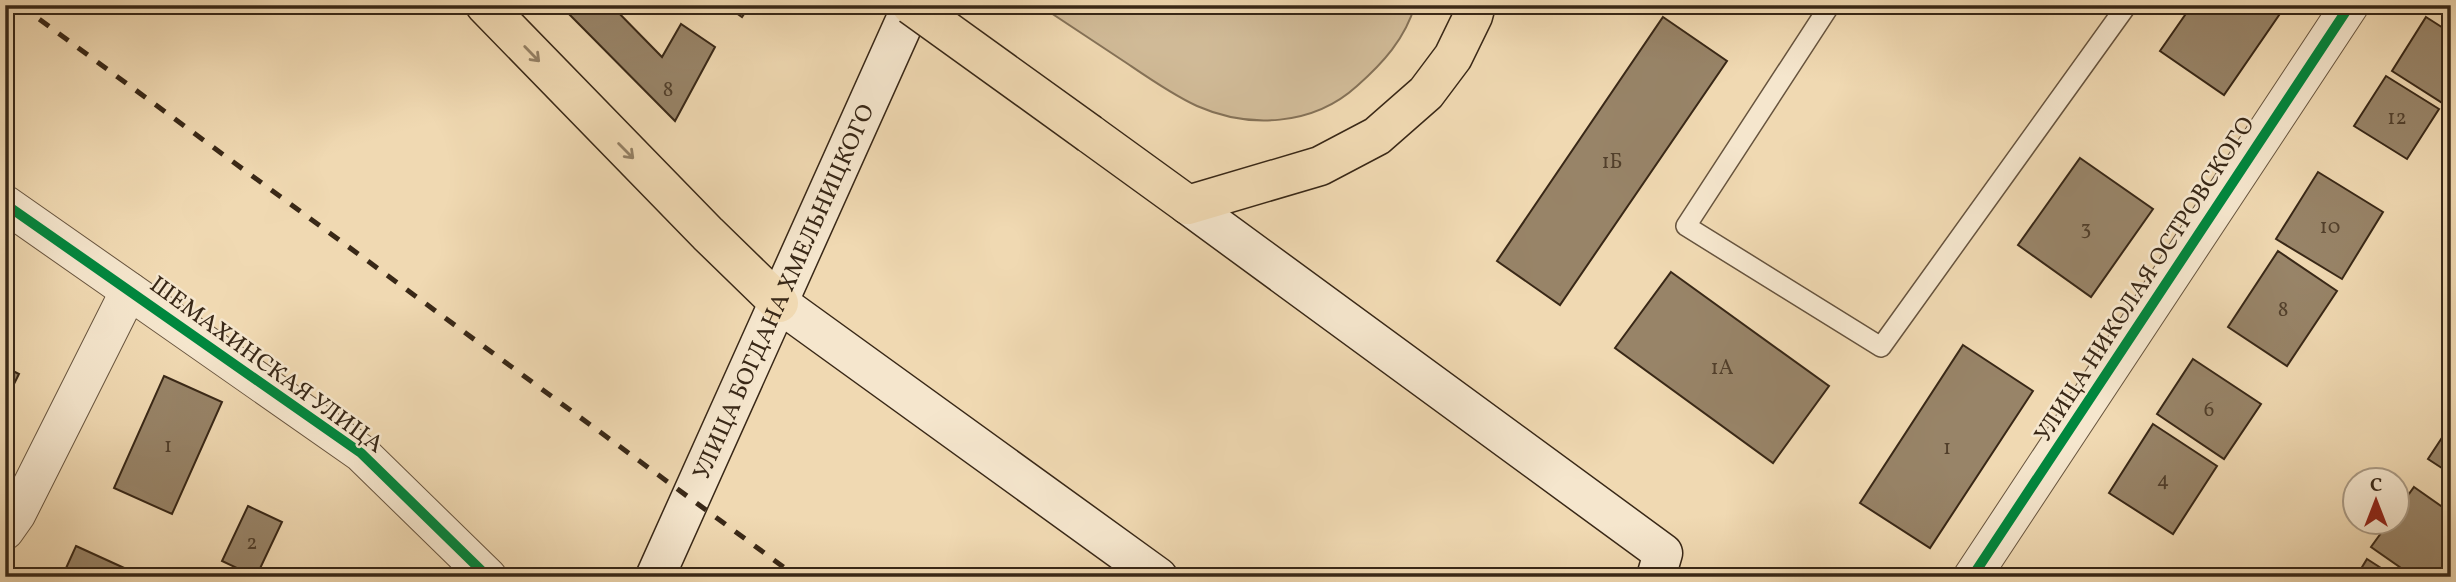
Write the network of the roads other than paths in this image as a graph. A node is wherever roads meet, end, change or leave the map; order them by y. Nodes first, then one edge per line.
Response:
1 (485, 5) edge
2 (911, 5) edge
3 (1476, 5) edge
4 (1830, 5) edge
5 (2127, 5) edge
6 (2350, 5) edge
7 (5, 204) edge
8 (1188, 205) junction
9 (129, 291) junction
10 (779, 303) junction
11 (5, 531) edge
12 (474, 571) edge
13 (655, 577) edge
14 (1158, 577) edge
15 (1656, 577) edge
16 (1972, 577) edge

1 -> 10 main road
2 - 8 main road, bridge
2 - 10 main road, УЛИЦА БОГДАНА ХМЕЛЬНИЦКОГО
3 - 8 main road
4 - 5 lane
6 - 16 street, УЛИЦА НИКОЛАЯ ОСТРОВСКОГО
7 - 9 street, ШЕМАХИНСКАЯ УЛИЦА
8 - 15 main road
9 - 11 street
9 - 12 street, ШЕМАХИНСКАЯ УЛИЦА
10 - 13 main road, УЛИЦА БОГДАНА ХМЕЛЬНИЦКОГО
10 - 14 main road

